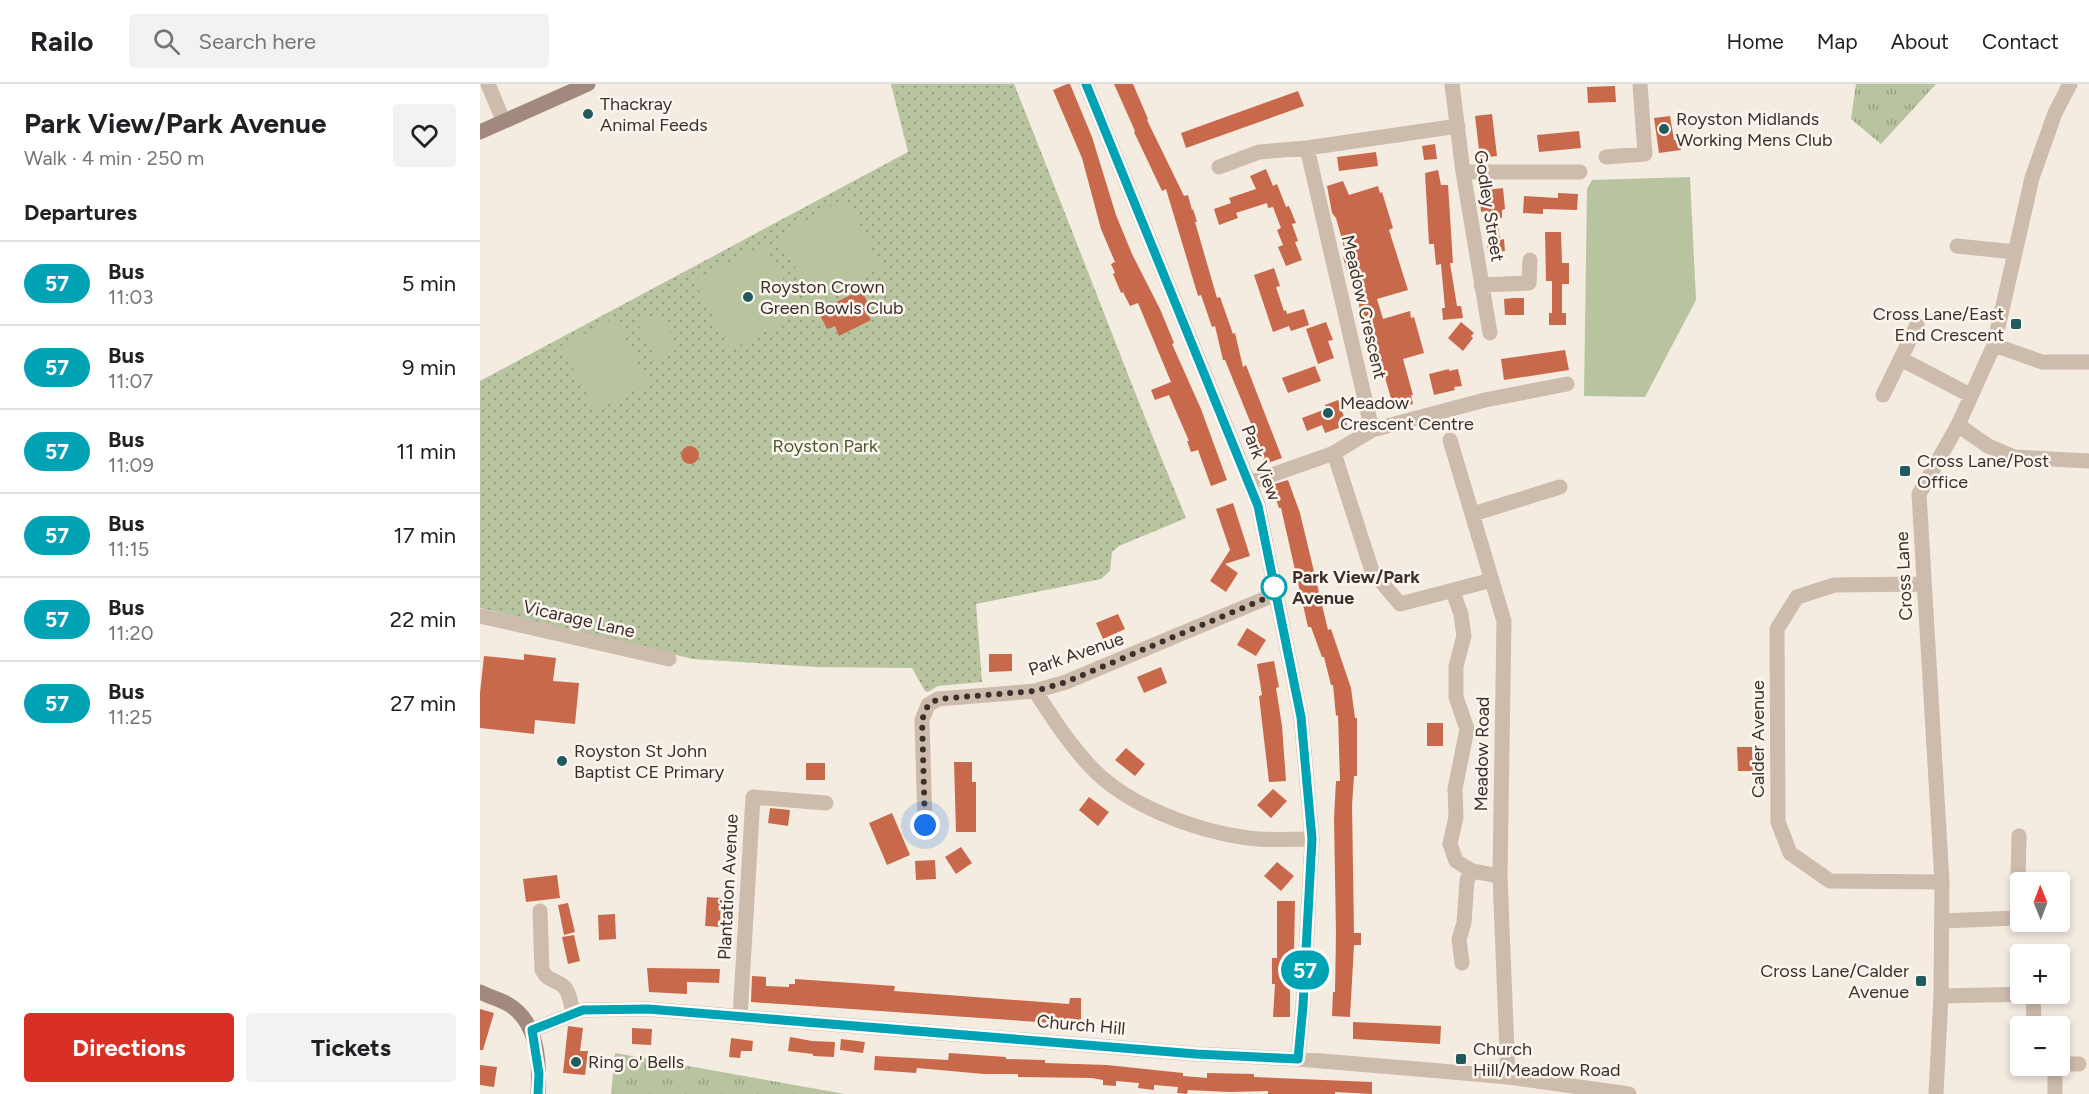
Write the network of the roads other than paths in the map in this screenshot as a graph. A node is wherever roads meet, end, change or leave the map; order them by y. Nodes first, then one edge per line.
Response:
1 (488, 84) edge
2 (588, 84) edge
3 (1086, 84) edge
4 (1452, 84) edge
5 (1640, 84) edge
6 (2070, 84) edge
7 (503, 120) junction
8 (1458, 126) junction
9 (480, 132) edge
10 (1307, 148) junction
11 (1606, 157) dead end
12 (1219, 167) dead end
13 (1463, 172) junction
14 (1580, 172) dead end
15 (1957, 246) dead end
16 (2014, 252) junction
17 (1530, 260) dead end
18 (1481, 285) junction
19 (1917, 325) dead end
20 (1490, 333) dead end
21 (1994, 345) junction
22 (1901, 359) junction
23 (2089, 362) edge
24 (1567, 384) dead end
25 (1883, 395) dead end
26 (1970, 395) junction
27 (1958, 425) junction
28 (1372, 430) junction
29 (1450, 440) dead end
30 (1334, 453) junction
31 (2089, 461) edge
32 (1249, 483) junction
33 (1560, 487) dead end
34 (1473, 514) junction
35 (1492, 580) junction
36 (1924, 584) junction
37 (1452, 592) junction
38 (1276, 594) junction
39 (480, 616) edge
40 (669, 659) dead end
41 (1035, 691) junction
42 (826, 803) dead end
43 (925, 825) dead end
44 (2019, 836) dead end
45 (1312, 839) junction
46 (1472, 871) junction
47 (1500, 876) junction
48 (1942, 882) junction
49 (540, 911) dead end
50 (1941, 921) junction
51 (1462, 963) dead end
52 (480, 992) edge
53 (1941, 996) junction
54 (573, 1014) junction
55 (2034, 1016) edge
56 (740, 1017) junction
57 (532, 1030) junction
58 (1298, 1059) junction
59 (2070, 1064) edge
60 (2079, 1064) dead end
61 (2055, 1076) edge
62 (1508, 1077) junction
63 (538, 1094) edge
64 (1629, 1094) edge
65 (1936, 1094) edge
66 (2055, 1094) edge

1 - 7 street
2 - 7 main road
3 - 32 street, Park View
4 - 8 street, Godley Street
5 - 11 street
6 - 16 street, Cross Lane
7 - 9 main road
8 - 10 street
8 - 13 street, Godley Street
10 - 12 street
10 - 28 street, Meadow Crescent
13 - 14 street
13 - 18 street, Godley Street
15 - 16 street
16 - 21 street, Cross Lane
17 - 18 street
18 - 20 street, Godley Street
19 - 22 street
21 - 23 street
21 - 26 street, Cross Lane
22 - 25 street
22 - 26 street
24 - 28 street
26 - 27 street, Cross Lane
27 - 31 street
27 - 36 street, Cross Lane
28 - 30 street
29 - 34 street, Meadow Road
30 - 32 street
30 - 37 street
32 - 38 street, Park View
33 - 34 street
34 - 35 street, Meadow Road
35 - 37 street
35 - 47 street, Meadow Road
36 - 48 street, Cross Lane
36 - 48 street, Calder Avenue
37 - 46 street
38 - 41 street, Park Avenue
38 - 45 street, Park View
39 - 40 street, Vicarage Lane
41 - 43 street, Park Avenue
41 - 45 street
42 - 56 street, Plantation Avenue
44 - 50 street
45 - 58 street, Park View
46 - 47 street
46 - 51 street
47 - 62 street, Meadow Road
48 - 50 street, Cross Lane
49 - 54 street
50 - 53 street, Cross Lane
52 - 57 main road
53 - 55 street
53 - 65 street, Cross Lane
54 - 56 street, Church Hill
54 - 57 street, Church Hill
56 - 58 street, Church Hill
57 - 63 main road
58 - 62 street, Church Hill
59 - 60 street
61 - 66 street
62 - 64 street, Church Hill

